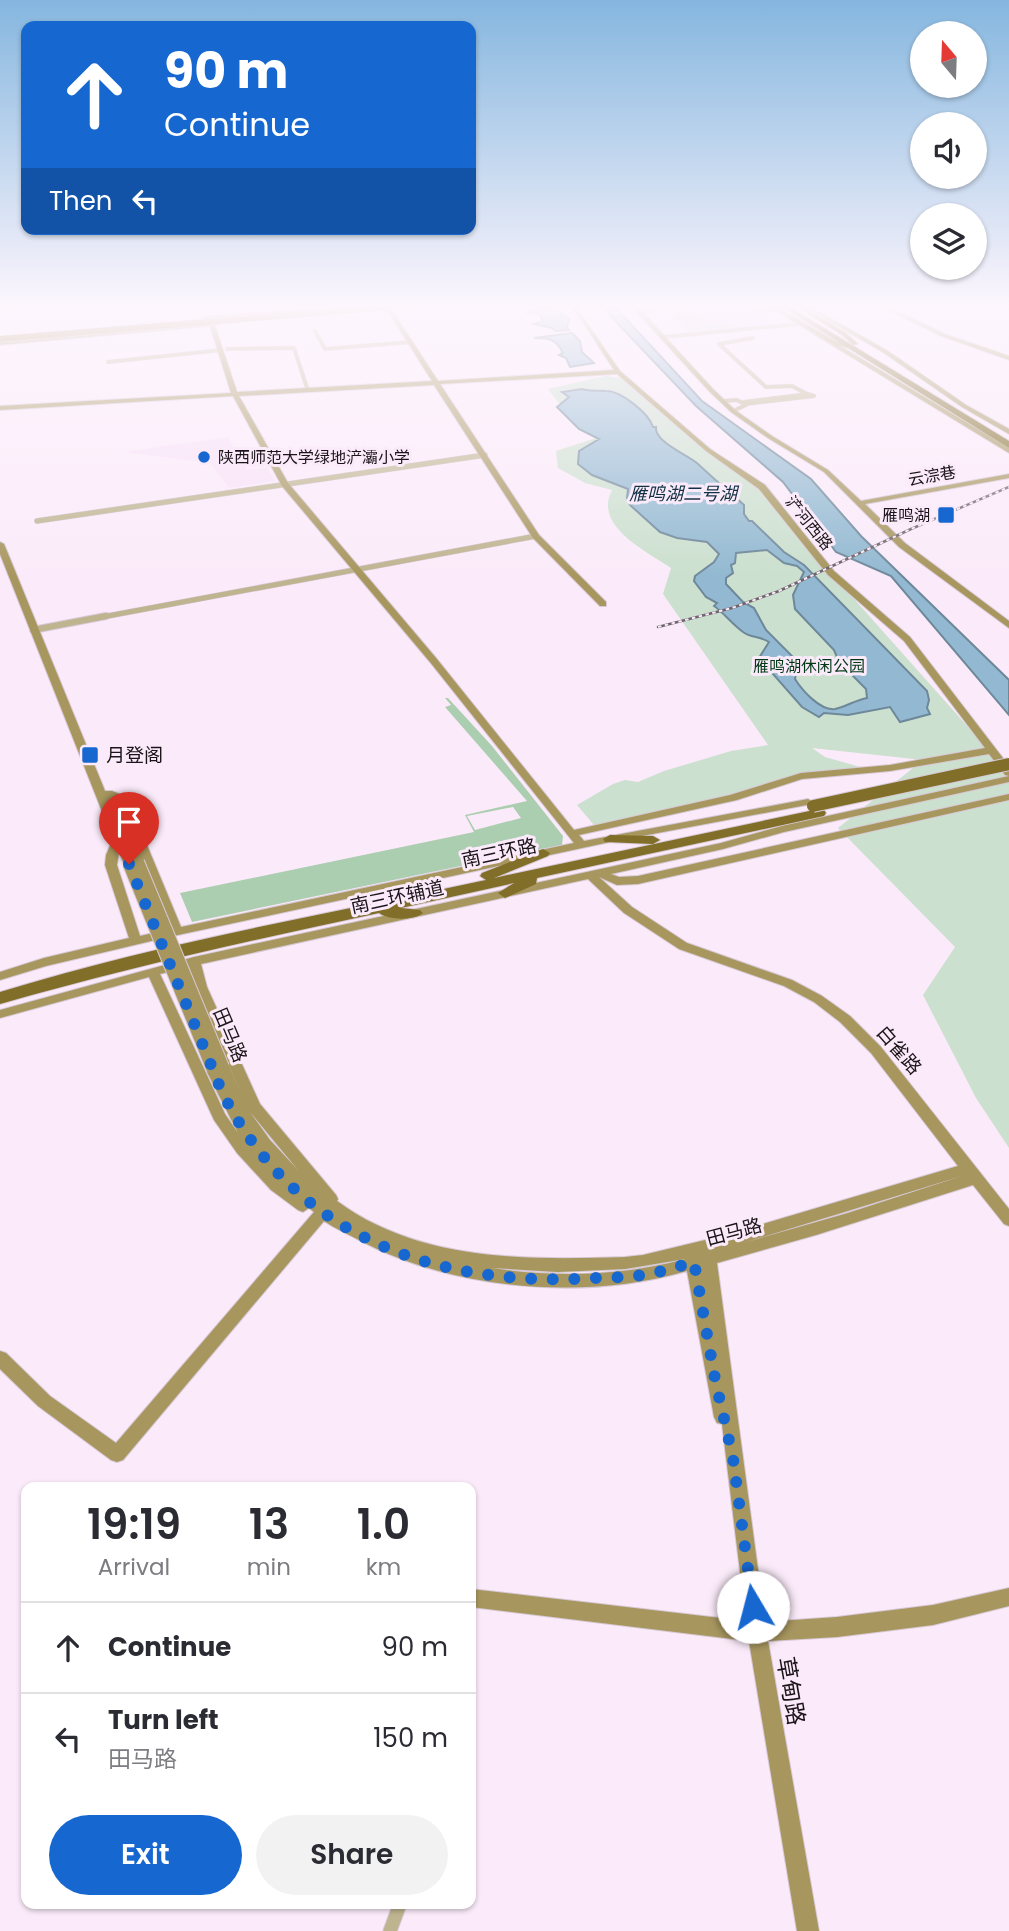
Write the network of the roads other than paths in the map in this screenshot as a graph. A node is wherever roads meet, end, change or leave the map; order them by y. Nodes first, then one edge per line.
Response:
1 (162, 397) edge
2 (239, 397) edge
3 (446, 397) edge
4 (649, 397) edge
5 (719, 397) edge
6 (803, 397) edge
7 (920, 397) edge
8 (920, 397) edge
9 (931, 397) edge
10 (941, 397) edge
11 (950, 397) edge
12 (953, 397) edge
13 (723, 401) junction
14 (745, 403) junction
15 (0, 406) edge
16 (733, 411) junction
17 (964, 417) junction
18 (976, 418) junction
19 (1009, 432) edge
20 (1009, 438) edge
21 (1009, 445) edge
22 (1009, 451) edge
23 (485, 455) junction
24 (1009, 478) edge
25 (285, 484) junction
26 (861, 504) junction
27 (37, 521) dead end
28 (536, 536) junction
29 (0, 544) edge
30 (354, 568) junction
31 (603, 604) dead end
32 (1009, 614) edge
33 (996, 615) junction
34 (1009, 625) edge
35 (33, 630) junction
36 (992, 750) junction
37 (1009, 758) edge
38 (1009, 764) edge
39 (1009, 772) edge
40 (1009, 779) edge
41 (104, 791) junction
42 (1009, 797) edge
43 (816, 810) junction
44 (574, 833) junction
45 (610, 839) junction
46 (653, 840) junction
47 (118, 841) junction
48 (580, 845) junction
49 (543, 853) junction
50 (133, 863) junction
51 (554, 869) junction
52 (595, 874) junction
53 (487, 876) junction
54 (505, 893) junction
55 (363, 911) junction
56 (415, 913) junction
57 (178, 931) junction
58 (136, 940) junction
59 (194, 961) junction
60 (152, 971) junction
61 (0, 976) edge
62 (0, 989) edge
63 (0, 998) edge
64 (0, 1014) edge
65 (973, 1173) junction
66 (327, 1213) junction
67 (1009, 1220) edge
68 (700, 1254) junction
69 (0, 1358) edge
70 (1009, 1597) edge
71 (476, 1599) edge
72 (756, 1632) junction
73 (398, 1909) edge
74 (390, 1931) edge
75 (808, 1931) edge

1 - 15 street
2 - 25 street
3 - 23 street
4 - 36 street, 浐河西路
5 - 13 street
6 - 14 street
7 - 17 highway
8 - 22 street
9 - 17 highway
10 - 18 highway
11 - 18 highway
12 - 19 street
13 - 14 street
13 - 16 street
14 - 16 street
16 - 26 street
17 - 21 highway
18 - 20 highway
23 - 25 street
23 - 28 street
24 - 26 street, 云淙巷
25 - 27 street
25 - 30 street
26 - 33 street
28 - 30 street
28 - 31 street
29 - 35 street, 田马路
30 - 35 street
30 - 44 street
32 - 33 street
33 - 34 street
35 - 41 street, 田马路
36 - 39 street, 浐河西路
36 - 44 street
37 - 43 street, 南三环辅道, bridge
38 - 43 highway, 南三环路, bridge
39 - 43 highway, 南三环路
40 - 43 street, 南三环辅道
41 - 47 street, 田马路
41 - 50 street, 田马路
41 - 57 street
42 - 52 street
43 - 45 main road, 南三环辅道
43 - 46 highway, 南三环路
43 - 51 highway, 南三环路
43 - 52 street, 南三环辅道
44 - 48 street
45 - 46 highway
45 - 48 main road, 南三环辅道
46 - 53 highway, 南三环路
47 - 50 street, 田马路
47 - 58 main road
48 - 49 main road, 南三环辅道
49 - 53 highway
49 - 57 main road, 南三环辅道
50 - 66 street, 田马路, bridge
51 - 54 highway
51 - 55 highway, 南三环路
52 - 54 street, 南三环辅道
52 - 65 street, 白雀路
53 - 62 highway, 南三环路
54 - 56 street, 南三环辅道
55 - 56 highway
55 - 63 highway, 南三环路
56 - 59 street, 南三环辅道
57 - 58 street, 南三环辅道
58 - 61 street, 南三环辅道
59 - 60 street, 南三环辅道
59 - 66 street
60 - 64 street, 南三环辅道
60 - 66 street
65 - 67 street, 白雀路
65 - 68 street, 田马路
66 - 68 street, 田马路
66 - 69 street
68 - 72 street, 草甸路
70 - 72 street
71 - 72 street
72 - 75 street, 草甸路
73 - 74 street

